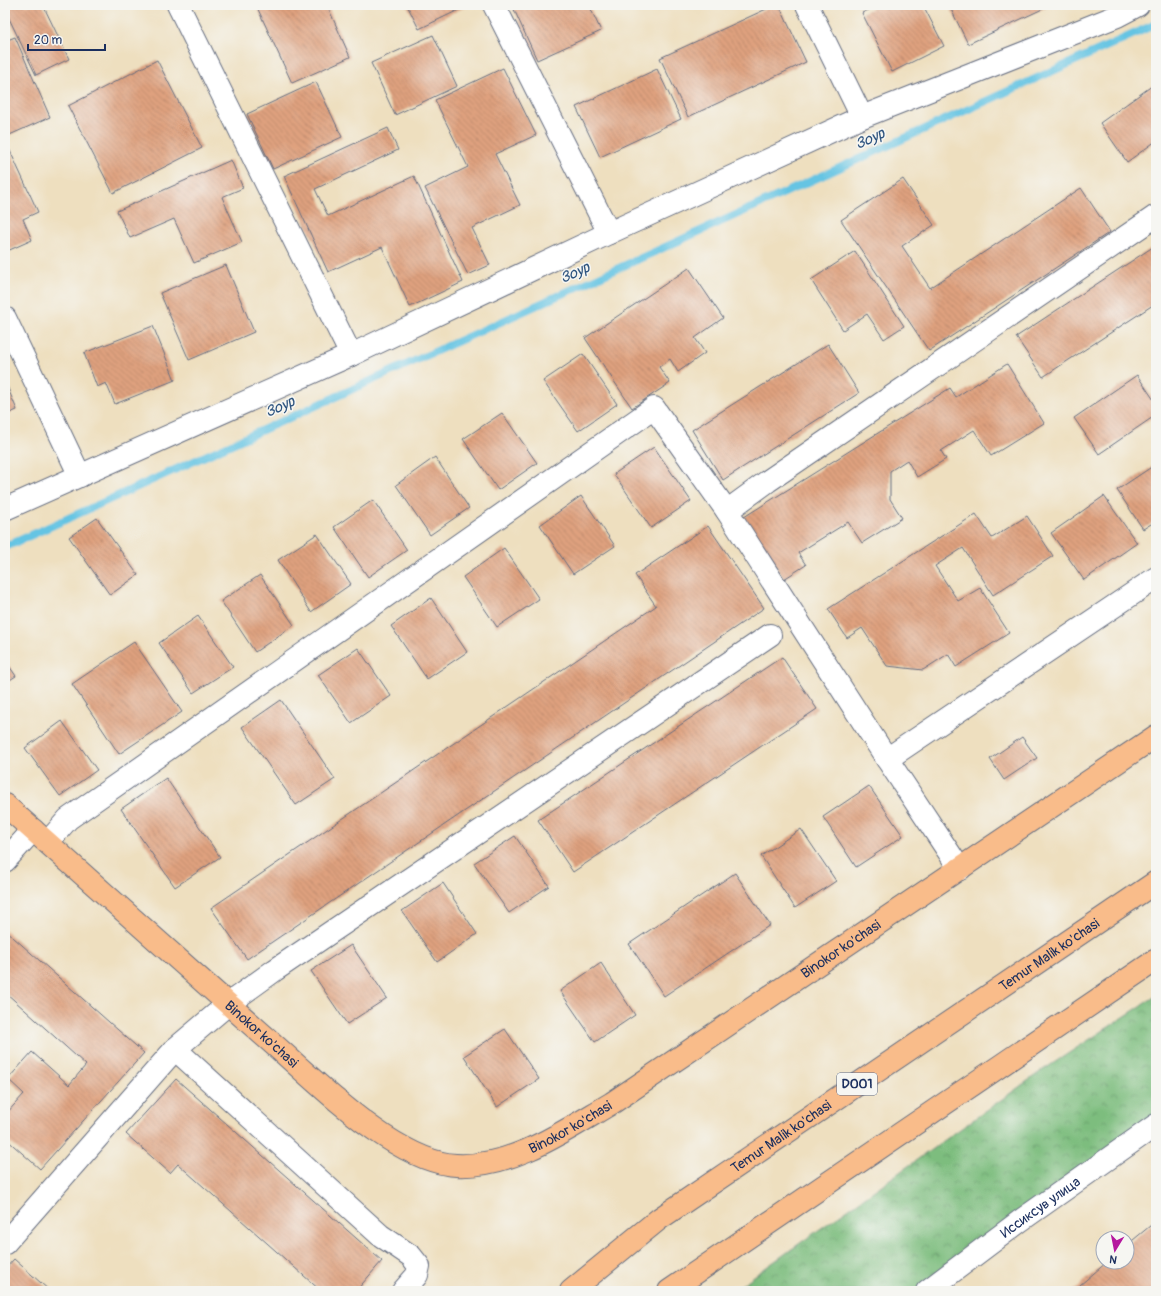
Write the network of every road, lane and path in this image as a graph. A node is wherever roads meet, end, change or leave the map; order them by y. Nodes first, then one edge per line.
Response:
1 (178, 5) edge
2 (494, 5) edge
3 (807, 5) edge
4 (1138, 5) edge
5 (1114, 10) edge
6 (862, 117) junction
7 (1156, 216) edge
8 (609, 233) junction
9 (5, 318) edge
10 (351, 355) junction
11 (80, 476) junction
12 (5, 509) edge
13 (727, 511) junction
14 (1156, 578) edge
15 (770, 635) dead end
16 (1156, 736) edge
17 (886, 759) junction
18 (5, 805) edge
19 (40, 836) junction
20 (5, 861) edge
21 (960, 869) junction
22 (1154, 888) edge
23 (1156, 960) edge
24 (228, 1004) junction
25 (174, 1049) junction
26 (1156, 1125) edge
27 (5, 1243) edge
28 (403, 1291) edge
29 (571, 1291) edge
30 (669, 1291) edge
31 (927, 1291) edge

1 - 10 street
2 - 8 street
3 - 6 street
4 - 5 street
5 - 6 street
6 - 8 street
7 - 13 street
8 - 10 street
9 - 11 street
10 - 11 street
11 - 12 street
13 - 17 street
13 - 19 street
14 - 17 street
15 - 24 street
16 - 21 main road, Binokor ko'chasi
17 - 21 street
18 - 19 main road, Binokor ko'chasi
19 - 20 street
19 - 24 main road, Binokor ko'chasi
21 - 24 main road, Binokor ko'chasi
22 - 29 main road, Temur Malik ko'chasi / D001
23 - 30 main road
24 - 25 street
25 - 27 street
25 - 28 street
26 - 31 street, Иссиксув улица

